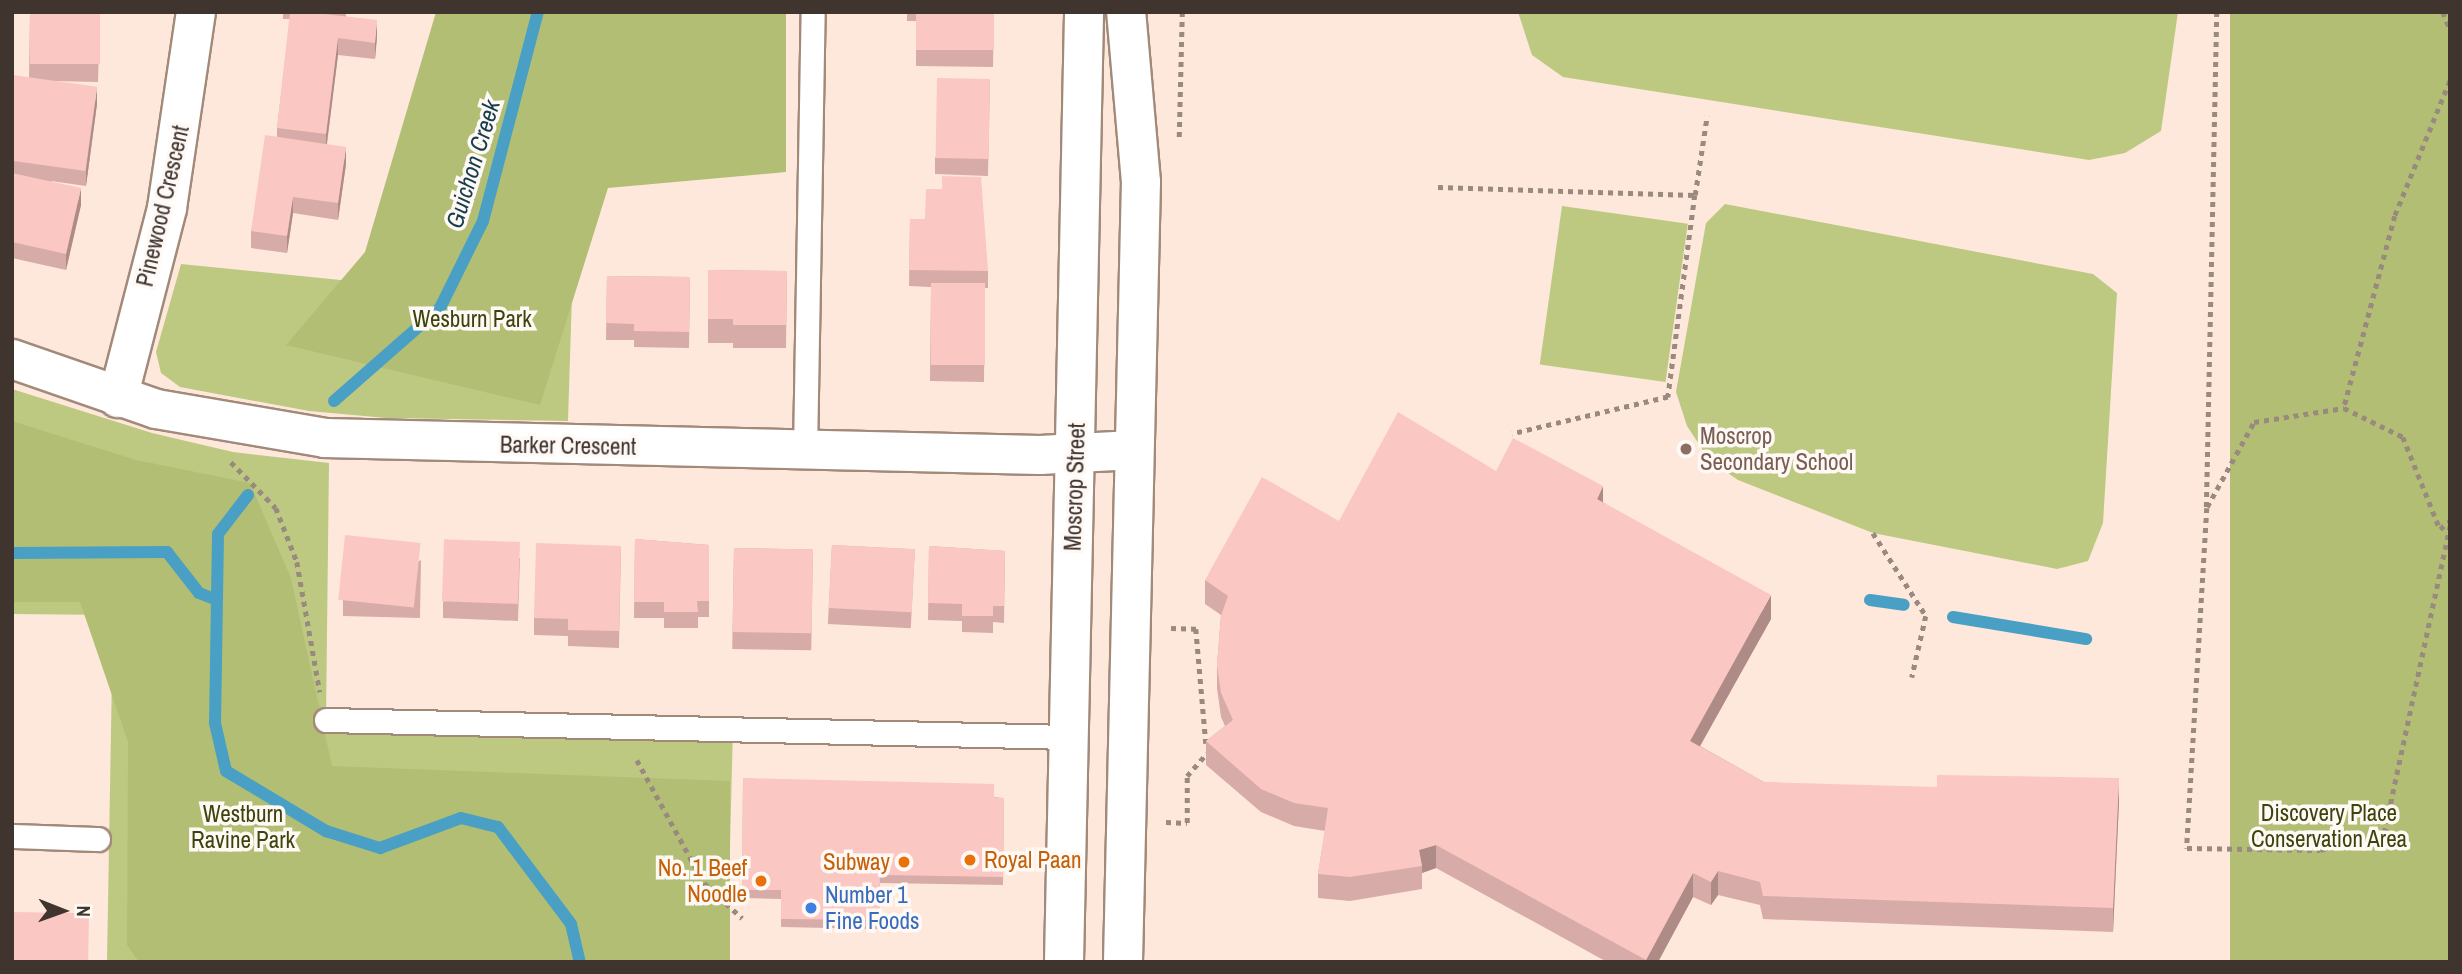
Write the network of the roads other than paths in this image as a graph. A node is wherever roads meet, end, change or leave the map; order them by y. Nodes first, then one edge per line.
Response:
1 (196, 12) edge
2 (813, 12) edge
3 (1083, 12) edge
4 (1126, 12) edge
5 (12, 359) edge
6 (118, 398) junction
7 (1134, 450) junction
8 (805, 451) junction
9 (1076, 452) junction
10 (326, 720) road end
11 (1068, 737) junction
12 (12, 836) edge
13 (98, 839) dead end
14 (1063, 962) edge
15 (1123, 962) edge

1 - 6 street, Pinewood Crescent
2 - 8 lane
3 - 9 street, Moscrop Street
4 - 7 street
5 - 6 street, Barker Crescent
6 - 8 street, Barker Crescent
7 - 9 street, Barker Crescent
7 - 15 street
8 - 9 street, Barker Crescent
9 - 11 street, Moscrop Street
10 - 11 lane
11 - 14 street, Moscrop Street
12 - 13 lane

